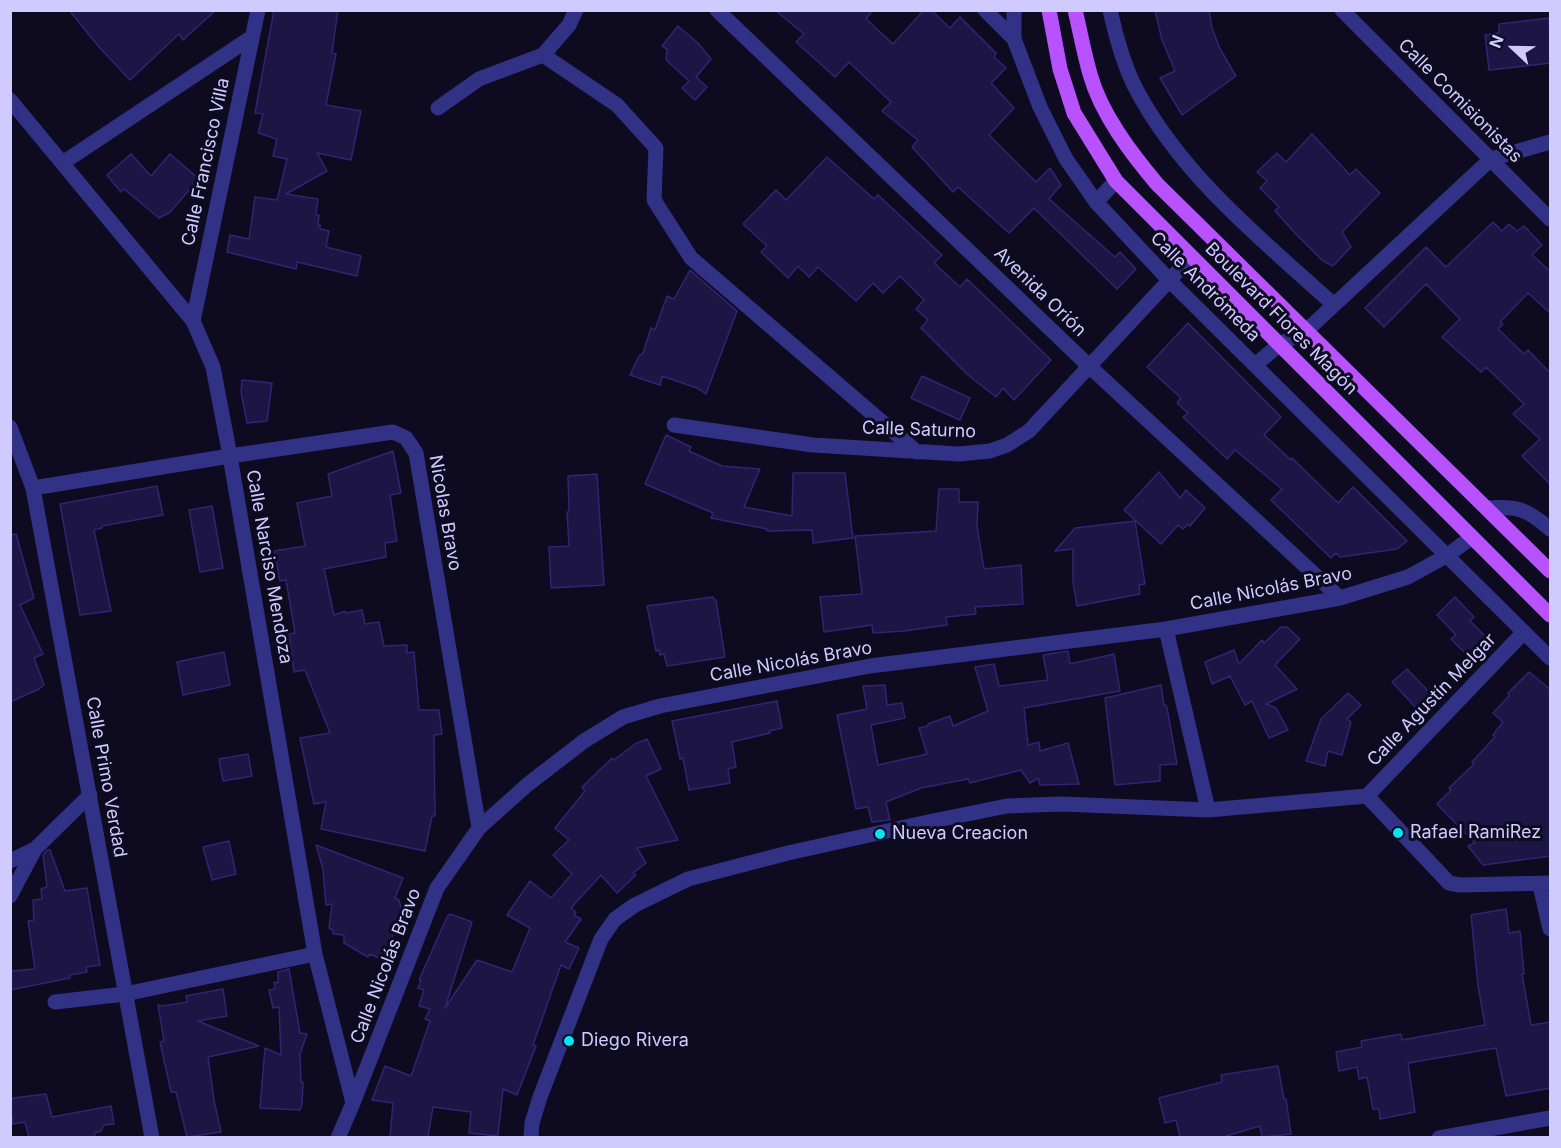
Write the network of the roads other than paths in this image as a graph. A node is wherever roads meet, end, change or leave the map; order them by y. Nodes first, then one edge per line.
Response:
1 (258, 10) edge
2 (576, 10) edge
3 (717, 10) edge
4 (985, 10) edge
5 (1014, 10) edge
6 (1049, 10) edge
7 (1075, 10) edge
8 (1110, 10) edge
9 (1342, 10) edge
10 (252, 37) junction
11 (1014, 39) junction
12 (543, 55) junction
13 (10, 100) edge
14 (438, 108) dead end
15 (1551, 142) edge
16 (1491, 159) junction
17 (64, 162) junction
18 (1116, 181) junction
19 (1096, 202) junction
20 (1551, 219) edge
21 (1191, 257) junction
22 (1170, 281) junction
23 (1334, 305) junction
24 (193, 321) junction
25 (1306, 331) junction
26 (1280, 344) junction
27 (1255, 365) junction
28 (1089, 366) junction
29 (674, 425) dead end
30 (10, 427) edge
31 (917, 452) junction
32 (230, 456) junction
33 (33, 488) junction
34 (1487, 508) junction
35 (1551, 529) edge
36 (1472, 537) junction
37 (1448, 555) junction
38 (1551, 571) edge
39 (1340, 598) junction
40 (1551, 615) edge
41 (1166, 629) junction
42 (1524, 632) junction
43 (1551, 658) edge
44 (90, 795) junction
45 (1367, 796) junction
46 (1208, 810) junction
47 (479, 828) junction
48 (35, 849) junction
49 (10, 861) edge
50 (1545, 884) edge
51 (10, 896) edge
52 (1551, 929) edge
53 (315, 954) junction
54 (125, 994) junction
55 (55, 1002) dead end
56 (353, 1103) junction
57 (1551, 1118) edge
58 (152, 1137) edge
59 (338, 1137) edge
60 (531, 1137) edge
61 (1439, 1137) edge

1 - 10 street, Calle Francisco Villa
2 - 12 street
3 - 28 street, Avenida Orión
4 - 11 street, Calle Andrómeda
5 - 11 street
6 - 18 main road, Boulevard Flores Magón
7 - 25 main road, Boulevard Flores Magón
8 - 23 street
9 - 16 street, Calle Comisionistas
10 - 17 street
10 - 24 street, Calle Francisco Villa
11 - 19 street, Calle Andrómeda
12 - 14 street
12 - 31 street
13 - 17 street, Calle Narciso Mendoza
15 - 16 street
16 - 20 street, Calle Comisionistas
16 - 23 street
17 - 24 street, Calle Narciso Mendoza
18 - 19 street
18 - 21 main road, Boulevard Flores Magón
19 - 22 street, Calle Andrómeda
21 - 22 street, Calle Saturno
21 - 26 main road, Boulevard Flores Magón
22 - 27 street, Calle Andrómeda
22 - 28 street, Calle Saturno
23 - 25 street
24 - 32 street, Calle Narciso Mendoza
25 - 26 street
25 - 34 main road, Boulevard Flores Magón
26 - 27 street
26 - 36 main road, Boulevard Flores Magón
27 - 37 street, Calle Andrómeda
28 - 31 street, Calle Saturno
28 - 39 street, Avenida Orión
29 - 31 street, Calle Saturno
30 - 33 street, Calle Primo Verdad
32 - 33 street, Nicolas Bravo
32 - 47 street, Nicolas Bravo
32 - 53 street, Calle Narciso Mendoza
33 - 44 street, Calle Primo Verdad
34 - 35 street
34 - 38 main road, Boulevard Flores Magón
36 - 37 street, Calle Nicolás Bravo
36 - 40 main road, Boulevard Flores Magón
37 - 39 street, Calle Nicolás Bravo
37 - 42 street, Calle Andrómeda
39 - 41 street, Calle Nicolás Bravo
41 - 46 street
41 - 47 street, Calle Nicolás Bravo
42 - 43 street, Calle Andrómeda
42 - 45 street, Calle Agustín Melgar
44 - 48 street
44 - 54 street, Calle Primo Verdad
45 - 46 street
45 - 50 street
46 - 60 street
47 - 56 street, Calle Nicolás Bravo
48 - 49 street
48 - 51 street
50 - 52 street
53 - 54 street
53 - 56 street, Calle Narciso Mendoza
54 - 55 street
54 - 58 street, Calle Primo Verdad
56 - 59 street, Calle Nicolás Bravo
57 - 61 street

